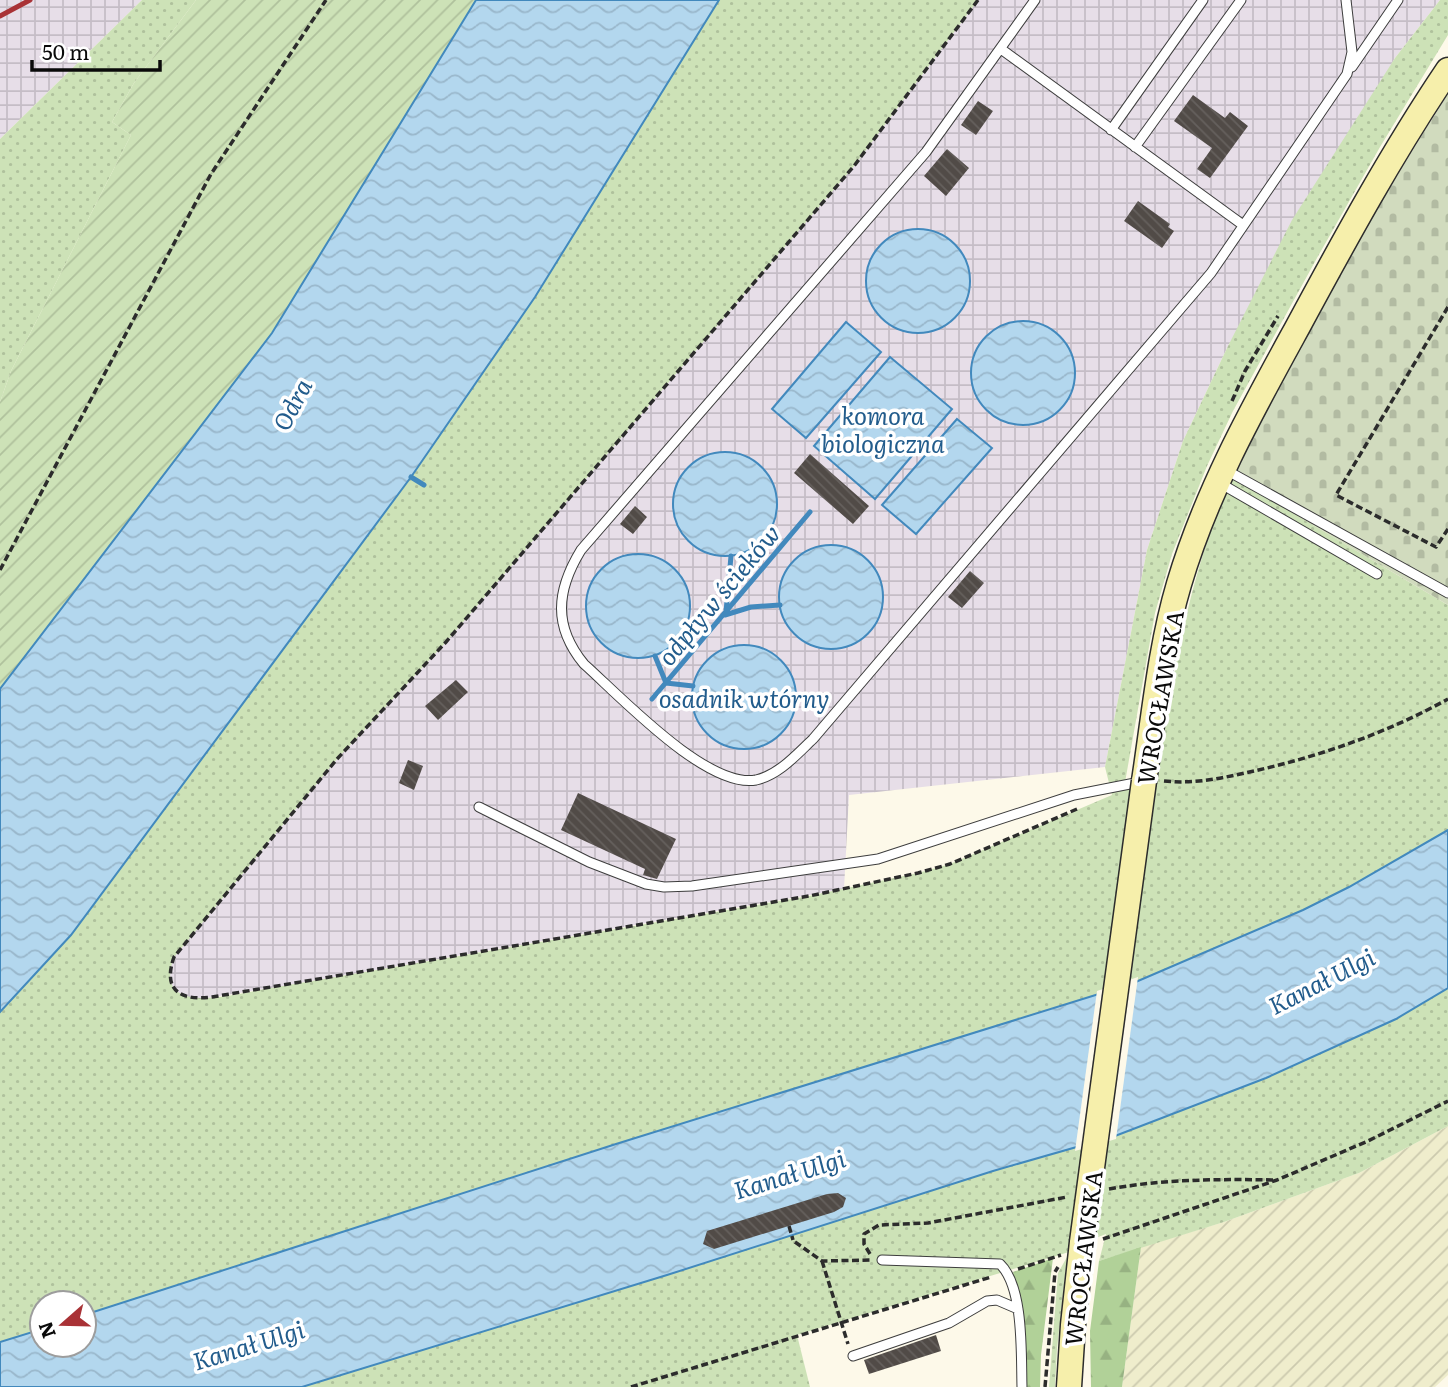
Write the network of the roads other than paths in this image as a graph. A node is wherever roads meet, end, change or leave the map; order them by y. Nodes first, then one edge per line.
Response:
1 (1035, 0) edge
2 (1203, 0) edge
3 (1241, 0) edge
4 (1346, 0) edge
5 (1398, 0) edge
6 (1001, 50) junction
7 (1448, 70) edge
8 (1347, 74) junction
9 (1111, 130) junction
10 (1135, 147) junction
11 (1243, 225) junction
12 (1220, 474) junction
13 (1377, 573) dead end
14 (1448, 593) edge
15 (1150, 781) junction
16 (480, 807) dead end
17 (882, 1260) road end
18 (1018, 1309) junction
19 (853, 1356) road end
20 (1022, 1387) edge
21 (1069, 1387) edge

1 - 6 lane
2 - 9 lane
3 - 10 lane
4 - 8 lane
5 - 8 lane
6 - 9 lane
6 - 11 lane
7 - 12 main road, WROCŁAWSKA
8 - 11 lane
9 - 10 lane
10 - 11 lane
12 - 13 lane
12 - 14 lane
12 - 15 main road, WROCŁAWSKA
15 - 16 lane
15 - 21 main road, WROCŁAWSKA, bridge
17 - 18 lane
18 - 19 lane
18 - 20 lane

